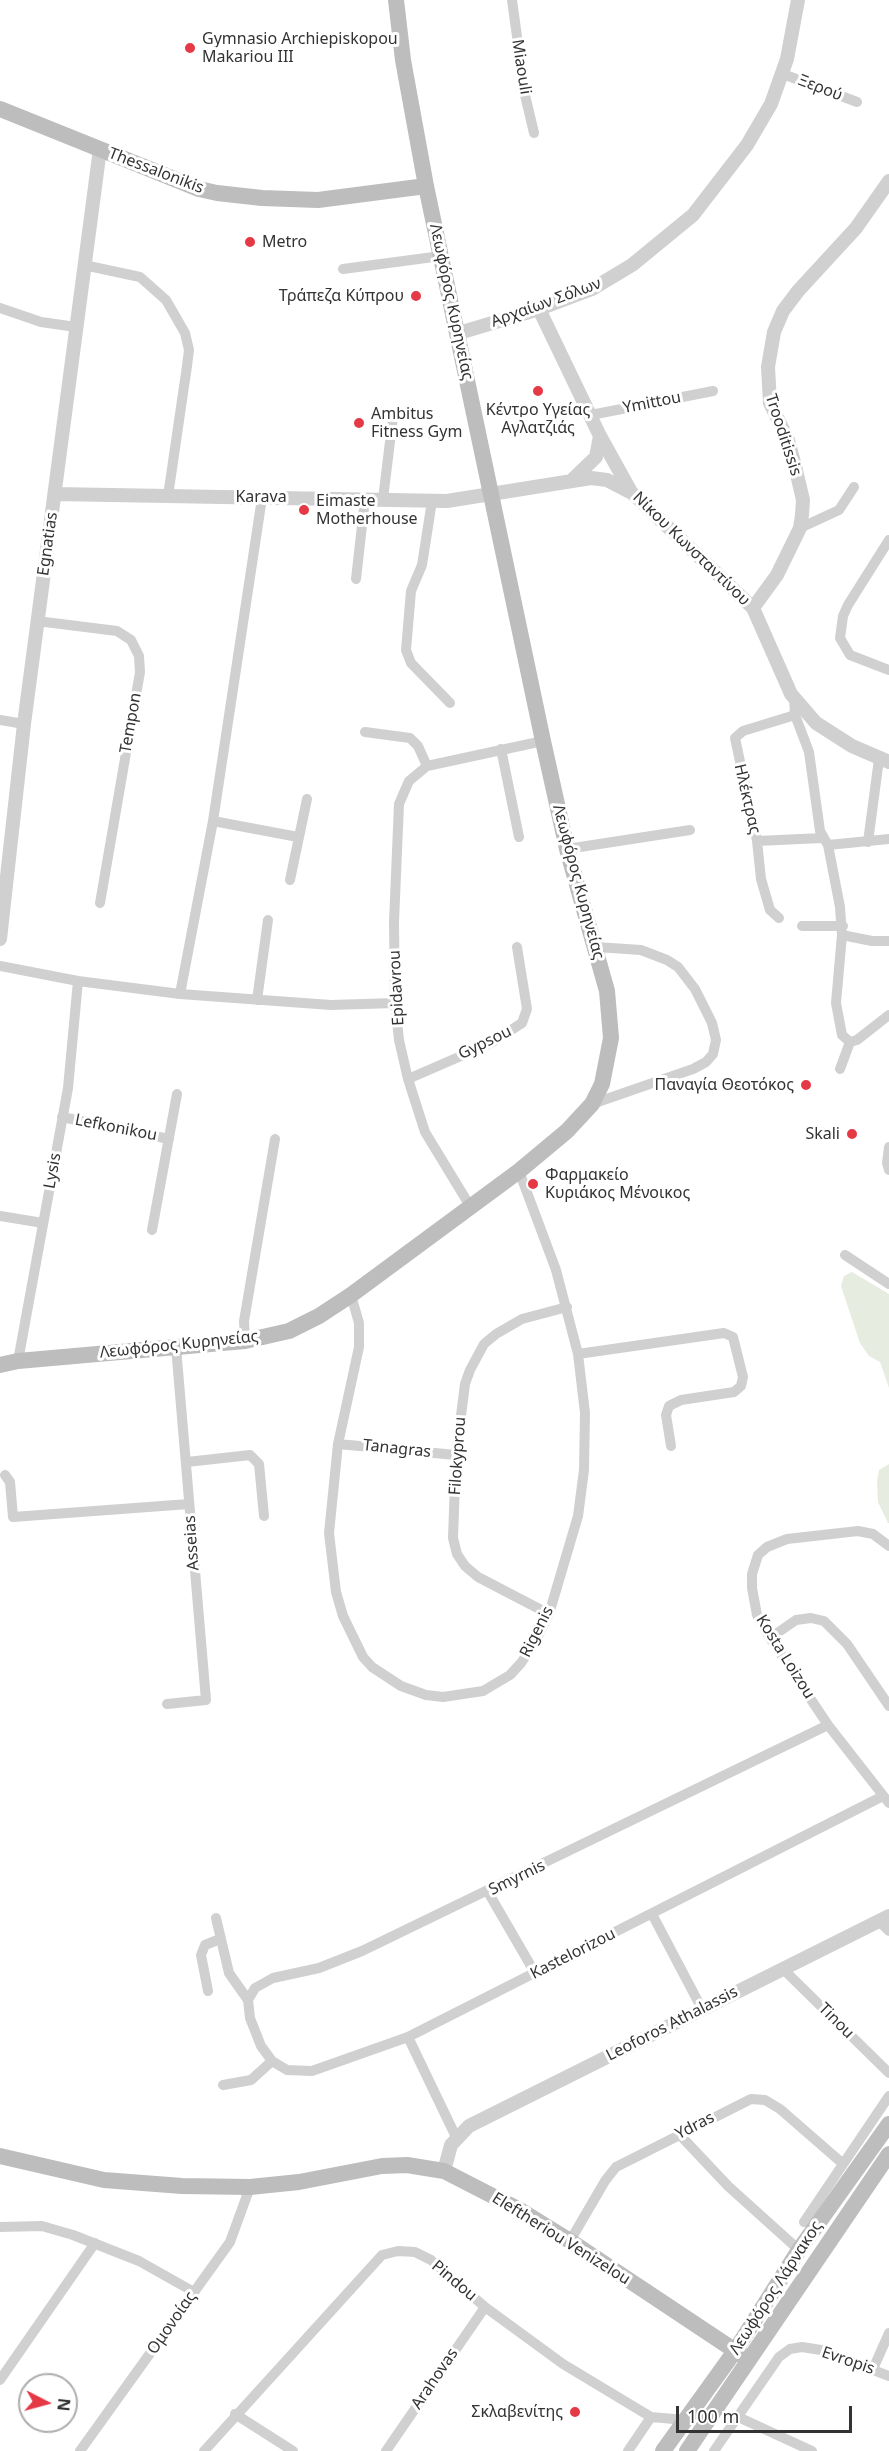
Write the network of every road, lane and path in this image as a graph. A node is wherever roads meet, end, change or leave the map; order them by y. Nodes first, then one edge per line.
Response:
1 (396, 0) edge
2 (512, 0) edge
3 (798, 0) edge
4 (783, 74) junction
5 (857, 102) dead end
6 (0, 109) edge
7 (534, 133) dead end
8 (100, 149) junction
9 (889, 181) edge
10 (426, 186) junction
11 (441, 256) junction
12 (84, 265) junction
13 (343, 269) dead end
14 (0, 308) edge
15 (539, 309) junction
16 (76, 327) junction
17 (459, 333) junction
18 (713, 391) dead end
19 (591, 415) junction
20 (393, 417) dead end
21 (600, 436) junction
22 (573, 479) junction
23 (854, 487) dead end
24 (631, 492) junction
25 (492, 493) junction
26 (55, 494) junction
27 (168, 496) junction
28 (262, 498) junction
29 (365, 499) junction
30 (383, 499) junction
31 (432, 501) junction
32 (800, 528) junction
33 (889, 540) edge
34 (878, 560) junction
35 (889, 563) edge
36 (356, 579) dead end
37 (753, 608) junction
38 (37, 621) junction
39 (889, 670) edge
40 (794, 698) junction
41 (450, 703) dead end
42 (795, 715) junction
43 (0, 720) edge
44 (24, 724) junction
45 (365, 732) dead end
46 (543, 741) junction
47 (501, 749) junction
48 (884, 761) edge
49 (427, 766) junction
50 (307, 799) dead end
51 (213, 821) junction
52 (690, 830) dead end
53 (298, 837) junction
54 (519, 837) dead end
55 (889, 838) edge
56 (757, 841) junction
57 (825, 841) junction
58 (868, 842) junction
59 (567, 849) junction
60 (290, 880) dead end
61 (100, 903) dead end
62 (779, 918) dead end
63 (268, 920) dead end
64 (802, 926) dead end
65 (843, 931) junction
66 (0, 939) edge
67 (889, 941) edge
68 (517, 947) dead end
69 (596, 947) junction
70 (0, 966) edge
71 (78, 981) junction
72 (180, 994) junction
73 (257, 1000) junction
74 (395, 1003) junction
75 (889, 1015) edge
76 (850, 1042) junction
77 (840, 1069) dead end
78 (408, 1079) junction
79 (177, 1094) dead end
80 (591, 1104) junction
81 (62, 1117) junction
82 (169, 1138) junction
83 (275, 1139) dead end
84 (889, 1147) edge
85 (889, 1170) edge
86 (519, 1171) junction
87 (470, 1206) junction
88 (0, 1216) edge
89 (43, 1222) junction
90 (152, 1230) dead end
91 (845, 1255) dead end
92 (889, 1284) edge
93 (351, 1295) junction
94 (567, 1307) junction
95 (245, 1341) junction
96 (176, 1347) junction
97 (578, 1354) junction
98 (18, 1361) junction
99 (0, 1365) edge
100 (338, 1443) junction
101 (671, 1446) dead end
102 (456, 1455) junction
103 (187, 1462) junction
104 (5, 1475) dead end
105 (189, 1504) junction
106 (264, 1516) dead end
107 (889, 1546) edge
108 (549, 1614) junction
109 (770, 1638) junction
110 (167, 1704) dead end
111 (889, 1706) edge
112 (828, 1725) junction
113 (886, 1799) edge
114 (488, 1892) junction
115 (652, 1914) junction
116 (216, 1918) dead end
117 (886, 1922) edge
118 (220, 1939) junction
119 (783, 1969) junction
120 (535, 1973) junction
121 (208, 1991) dead end
122 (248, 2000) junction
123 (702, 2009) junction
124 (408, 2037) junction
125 (272, 2061) junction
126 (889, 2073) edge
127 (224, 2085) dead end
128 (889, 2096) edge
129 (889, 2124) edge
130 (679, 2134) junction
131 (456, 2137) junction
132 (889, 2154) edge
133 (0, 2156) edge
134 (842, 2163) junction
135 (444, 2171) junction
136 (250, 2187) junction
137 (804, 2222) dead end
138 (0, 2227) edge
139 (570, 2241) junction
140 (95, 2243) junction
141 (799, 2250) junction
142 (194, 2292) junction
143 (485, 2307) junction
144 (889, 2333) edge
145 (735, 2351) junction
146 (749, 2360) junction
147 (873, 2369) junction
148 (889, 2376) edge
149 (0, 2380) edge
150 (235, 2414) junction
151 (736, 2416) junction
152 (651, 2417) junction
153 (685, 2420) junction
154 (80, 2451) edge
155 (204, 2451) edge
156 (293, 2451) edge
157 (386, 2451) edge
158 (628, 2451) edge
159 (663, 2451) edge
160 (687, 2451) edge
161 (714, 2451) edge
162 (812, 2451) edge

1 - 10 main road, Λεωφόρος Κυρηνείας
2 - 7 street, Miaouli
3 - 4 street, Αρχαίων Σόλων
4 - 5 street, Ξερού
4 - 15 street, Αρχαίων Σόλων
6 - 8 main road, Thessalonikis
8 - 10 main road, Thessalonikis
8 - 12 street, Egnatias
9 - 32 street, Trooditissis
10 - 11 main road, Λεωφόρος Κυρηνείας
11 - 13 street
11 - 17 main road, Λεωφόρος Κυρηνείας
12 - 16 street, Egnatias
12 - 27 street
14 - 16 street
15 - 17 street, Αρχαίων Σόλων
15 - 19 street, Νίκου Κωνσταντίνου
16 - 26 street, Egnatias
17 - 25 main road, Λεωφόρος Κυρηνείας
18 - 19 street, Ymittou
19 - 21 street, Νίκου Κωνσταντίνου
20 - 30 street
21 - 22 street
21 - 24 street, Νίκου Κωνσταντίνου
22 - 24 street, Karava
22 - 25 street, Karava
23 - 32 street
24 - 37 street, Νίκου Κωνσταντίνου
25 - 31 street, Karava
25 - 46 main road, Λεωφόρος Κυρηνείας
26 - 27 street, Karava
26 - 38 street, Egnatias
27 - 28 street, Karava
28 - 29 street, Karava
28 - 51 street
29 - 30 street, Karava
29 - 36 street
30 - 31 street, Karava
31 - 41 street
32 - 37 street, Trooditissis
33 - 34 street
34 - 35 street
34 - 39 street
37 - 40 street, Νίκου Κωνσταντίνου
38 - 44 street, Egnatias
38 - 61 street, Tempon
40 - 42 street, Νίκου Κωνσταντίνου
40 - 48 street
42 - 56 street, Ηλέκτρας
42 - 57 street, Νίκου Κωνσταντίνου
43 - 44 street
44 - 66 street, Egnatias
45 - 49 street
46 - 47 street
46 - 59 main road, Λεωφόρος Κυρηνείας
47 - 49 street
47 - 54 street
48 - 58 street
49 - 74 street, Epidavrou
50 - 53 street
51 - 53 street
51 - 72 street
52 - 59 street
53 - 60 street
55 - 58 street
56 - 57 street
56 - 62 street, Ηλέκτρας
57 - 58 street
57 - 65 street, Νίκου Κωνσταντίνου
59 - 69 main road, Λεωφόρος Κυρηνείας
63 - 73 street
64 - 65 street
65 - 67 street
65 - 76 street, Νίκου Κωνσταντίνου
68 - 78 street, Gypsou
69 - 80 main road, Λεωφόρος Κυρηνείας
69 - 80 street
70 - 71 street
71 - 72 street
71 - 81 street, Lysis
72 - 73 street
73 - 74 street
74 - 78 street, Epidavrou
75 - 76 street
76 - 77 street
78 - 87 street, Epidavrou
79 - 82 street, Lefkonikou
80 - 86 main road, Λεωφόρος Κυρηνείας
81 - 82 street, Lefkonikou
81 - 89 street, Lysis
82 - 90 street, Lefkonikou
83 - 95 street
84 - 85 street
86 - 87 main road, Λεωφόρος Κυρηνείας
86 - 94 street, Rigenis
87 - 93 main road, Λεωφόρος Κυρηνείας
88 - 89 street
89 - 98 street, Lysis
91 - 92 street
93 - 95 main road, Λεωφόρος Κυρηνείας
93 - 100 street, Rigenis
94 - 97 street, Rigenis
94 - 102 street, Filokyprou
95 - 96 main road, Λεωφόρος Κυρηνείας
96 - 98 main road, Λεωφόρος Κυρηνείας
96 - 103 street, Asseias
97 - 101 street
97 - 108 street, Rigenis
98 - 99 main road, Λεωφόρος Κυρηνείας
100 - 102 street, Tanagras
100 - 108 street, Rigenis
102 - 108 street, Filokyprou
103 - 105 street, Asseias
103 - 106 street
104 - 105 street
105 - 110 street, Asseias
107 - 109 street, Kosta Loizou
109 - 111 street
109 - 112 street, Kosta Loizou
112 - 113 street, Kosta Loizou
112 - 114 street, Smyrnis
113 - 115 street, Kastelorizou
114 - 120 street
114 - 122 street, Smyrnis
115 - 120 street, Kastelorizou
115 - 123 street
116 - 118 street
117 - 119 street, Leoforos Athalassis
118 - 121 street
118 - 122 street
119 - 123 street, Leoforos Athalassis
119 - 126 street, Tinou
120 - 124 street, Kastelorizou
122 - 125 street
123 - 131 street, Leoforos Athalassis
124 - 125 street, Kastelorizou
124 - 131 street
125 - 127 street
128 - 134 street
129 - 141 main road, Λεωφόρος Λάρνακος
130 - 134 street, Ydras
130 - 139 street, Ydras
130 - 141 street
131 - 135 street
132 - 146 main road, Λεωφόρος Λάρνακος
133 - 136 main road, Eleftheriou Venizelou
134 - 137 street
135 - 136 main road, Eleftheriou Venizelou
135 - 139 main road, Eleftheriou Venizelou
136 - 142 street, Ομονοίας
138 - 140 street
139 - 145 main road, Eleftheriou Venizelou
140 - 142 street
140 - 149 street
141 - 145 main road, Λεωφόρος Λάρνακος
142 - 154 street, Ομονοίας
143 - 150 street, Pindou
143 - 152 street, Pindou
143 - 157 street, Arahovas
144 - 147 street
145 - 146 main road, Eleftheriou Venizelou
145 - 153 main road, Λεωφόρος Λάρνακος
146 - 160 main road, Λεωφόρος Λάρνακος
147 - 148 street, Evropis
147 - 151 street, Evropis
150 - 155 street, Pindou
150 - 156 street
151 - 161 street, Evropis
151 - 162 street
152 - 153 street, Pindou
152 - 158 street
153 - 159 main road, Λεωφόρος Λάρνακος

